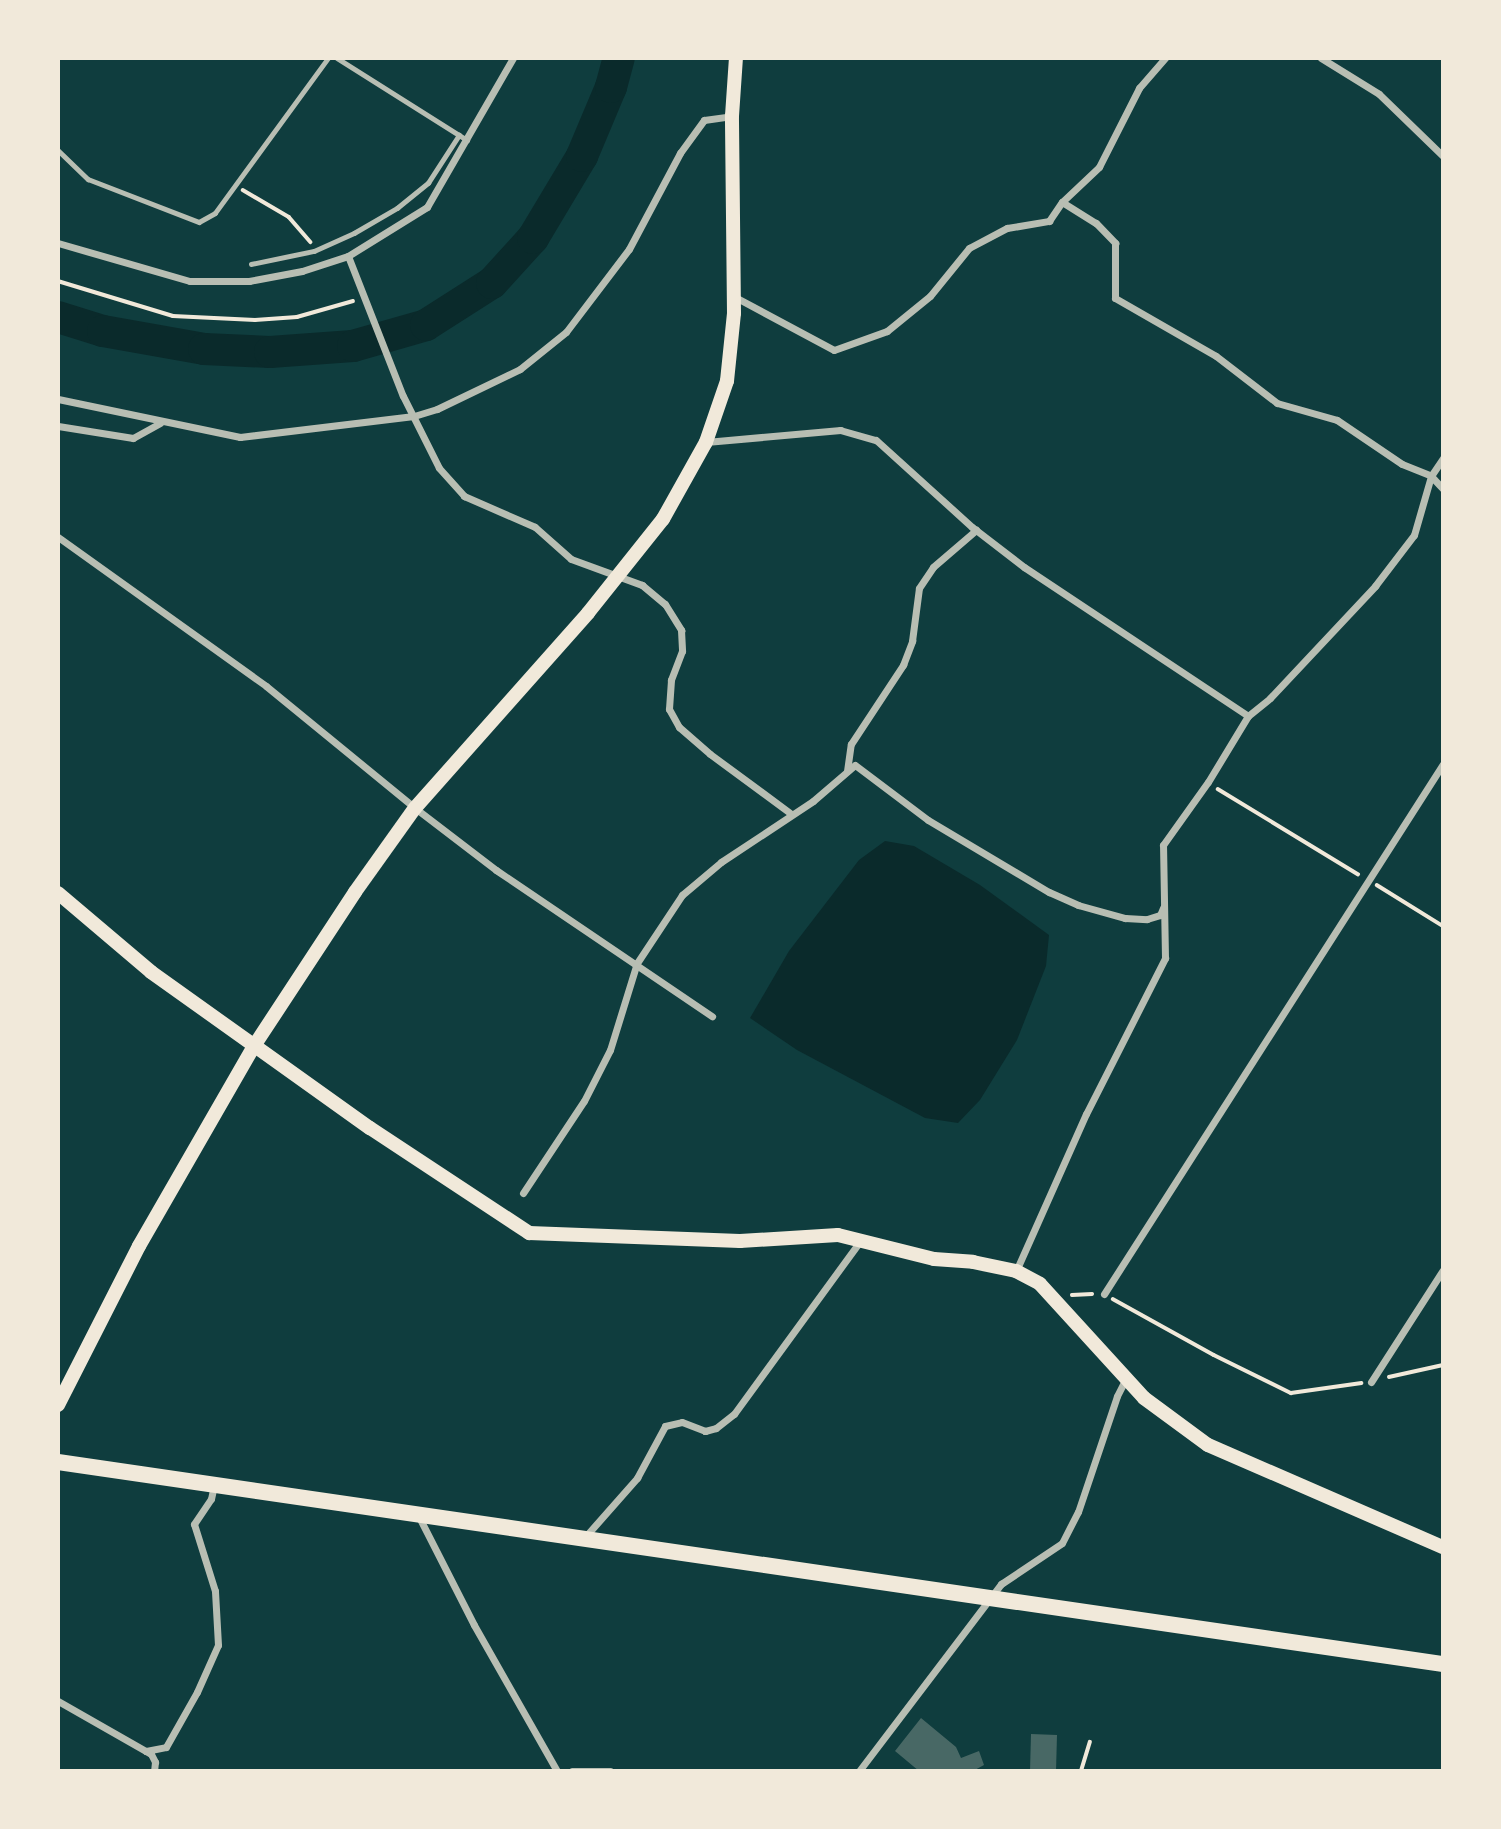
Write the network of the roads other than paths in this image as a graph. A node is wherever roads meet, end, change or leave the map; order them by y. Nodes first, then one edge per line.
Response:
1 (328, 58) edge
2 (337, 58) edge
3 (513, 58) edge
4 (736, 58) edge
5 (1165, 58) edge
6 (1321, 58) edge
7 (732, 116) junction
8 (459, 135) junction
9 (467, 140) junction
10 (58, 150) edge
11 (1443, 156) edge
12 (1062, 202) junction
13 (58, 243) edge
14 (348, 256) junction
15 (251, 264) dead end
16 (735, 297) junction
17 (58, 399) edge
18 (414, 416) junction
19 (160, 423) junction
20 (58, 426) edge
21 (706, 442) junction
22 (1443, 458) edge
23 (1431, 476) junction
24 (1443, 489) edge
25 (976, 530) junction
26 (58, 537) edge
27 (618, 576) junction
28 (1248, 716) junction
29 (1443, 764) edge
30 (846, 771) junction
31 (415, 808) junction
32 (790, 813) junction
33 (58, 893) edge
34 (1163, 907) junction
35 (637, 963) junction
36 (712, 1016) dead end
37 (254, 1046) junction
38 (523, 1193) dead end
39 (862, 1239) junction
40 (1443, 1270) edge
41 (1016, 1271) junction
42 (1104, 1294) road end
43 (1127, 1377) junction
44 (1371, 1382) road end
45 (58, 1405) edge
46 (58, 1462) edge
47 (214, 1484) junction
48 (418, 1515) junction
49 (584, 1538) junction
50 (1443, 1547) edge
51 (991, 1596) junction
52 (1443, 1664) edge
53 (58, 1701) edge
54 (146, 1751) junction
55 (154, 1771) edge
56 (557, 1771) edge
57 (576, 1771) edge
58 (610, 1771) edge
59 (859, 1771) edge

1 - 10 lane
2 - 8 lane
3 - 9 street
4 - 7 main road
5 - 12 street
6 - 11 street
7 - 16 main road
7 - 18 street
8 - 9 lane
8 - 15 lane
9 - 14 street
12 - 16 street
12 - 23 street
13 - 14 street
14 - 18 street
16 - 21 main road
17 - 19 street
18 - 19 street
18 - 27 street
19 - 20 street
21 - 25 street
21 - 27 main road
22 - 23 street
23 - 24 street
23 - 28 street
25 - 28 street
25 - 30 street
26 - 31 street
27 - 31 main road
27 - 32 street
28 - 34 street
29 - 42 street
30 - 32 street
30 - 34 street
31 - 35 street
31 - 37 main road
32 - 35 street
33 - 37 main road
34 - 41 street
35 - 36 street
35 - 38 street
37 - 39 main road
37 - 45 main road
39 - 41 main road
39 - 49 street
40 - 44 street
41 - 43 main road
43 - 50 main road
43 - 51 street
46 - 47 highway
47 - 48 highway
47 - 54 street
48 - 49 highway
48 - 56 street
49 - 51 highway
51 - 52 highway
51 - 59 street
53 - 54 street
54 - 55 street
57 - 58 street

